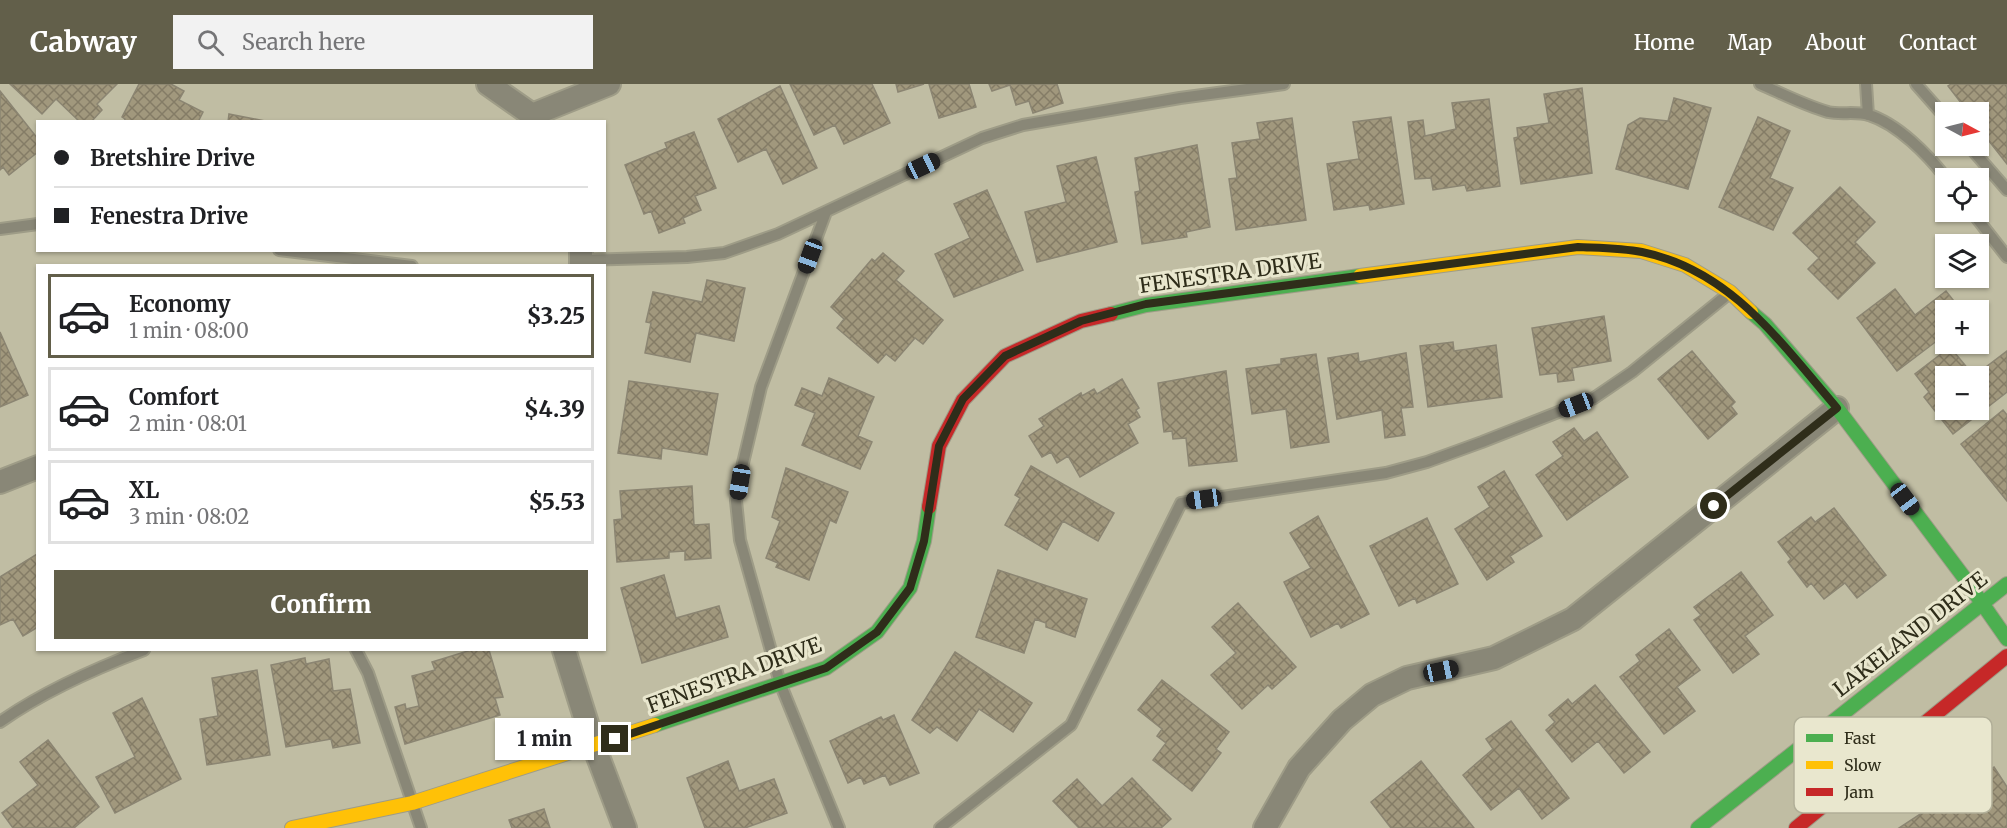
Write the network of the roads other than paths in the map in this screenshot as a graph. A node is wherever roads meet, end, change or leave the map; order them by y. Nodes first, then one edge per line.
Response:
1 (488, 84) edge
2 (609, 84) edge
3 (1284, 84) edge
4 (1760, 84) edge
5 (1866, 84) edge
6 (1917, 84) edge
7 (1935, 105) edge
8 (1868, 115) junction
9 (534, 118) edge
10 (1978, 156) edge
11 (1938, 168) edge
12 (2007, 190) edge
13 (826, 212) junction
14 (1980, 222) edge
15 (36, 224) edge
16 (0, 230) edge
17 (296, 252) edge
18 (2007, 257) edge
19 (581, 259) edge
20 (395, 264) edge
21 (1730, 292) junction
22 (1837, 408) junction
23 (36, 468) edge
24 (0, 482) edge
25 (2007, 584) edge
26 (1982, 604) junction
27 (2007, 639) edge
28 (141, 651) edge
29 (356, 651) edge
30 (564, 651) edge
31 (2007, 656) edge
32 (780, 683) junction
33 (1839, 717) edge
34 (1933, 717) edge
35 (0, 722) edge
36 (594, 746) junction
37 (1794, 752) edge
38 (412, 803) junction
39 (1817, 813) edge
40 (1800, 827) edge
41 (292, 828) edge
42 (421, 828) edge
43 (625, 828) edge
44 (839, 828) edge
45 (940, 828) edge
46 (1265, 828) edge
47 (1698, 828) edge

1 - 9 street
2 - 9 street
3 - 13 lane
4 - 8 lane
5 - 8 lane
6 - 7 lane
8 - 11 lane
10 - 12 lane
13 - 19 lane
13 - 32 lane
14 - 18 lane
15 - 16 lane
17 - 20 lane
21 - 22 street, FENESTRA DRIVE
21 - 32 street, FENESTRA DRIVE
21 - 45 lane
22 - 26 street, FENESTRA DRIVE
22 - 46 street
23 - 24 street
25 - 26 street, LAKELAND DRIVE
26 - 27 street, FENESTRA DRIVE
26 - 33 street, LAKELAND DRIVE
28 - 35 lane
29 - 38 lane
30 - 36 street
31 - 34 street
32 - 36 street, FENESTRA DRIVE
32 - 44 lane
36 - 38 street, FENESTRA DRIVE
36 - 43 street
37 - 47 street, LAKELAND DRIVE
38 - 41 street, FENESTRA DRIVE
38 - 42 lane
39 - 40 street

